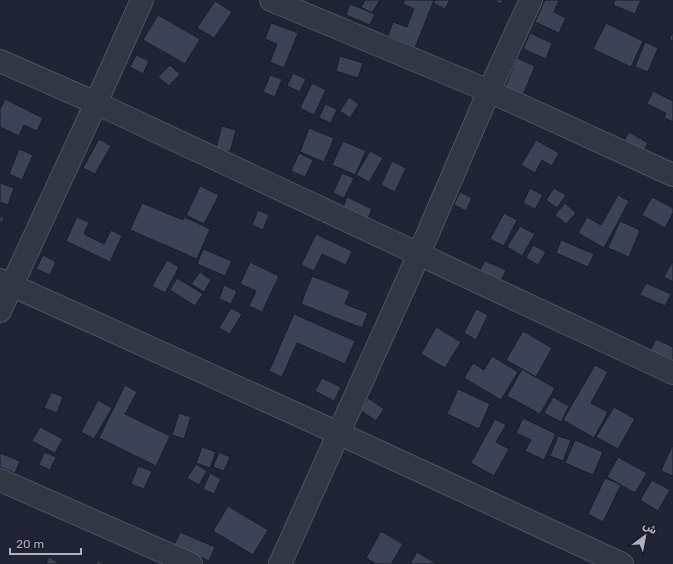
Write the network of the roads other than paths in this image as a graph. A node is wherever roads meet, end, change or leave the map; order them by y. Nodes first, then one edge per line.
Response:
1 (142, 0) edge
2 (270, 0) edge
3 (531, 0) edge
4 (0, 61) edge
5 (489, 91) junction
6 (96, 103) junction
7 (673, 175) edge
8 (419, 254) junction
9 (6, 283) edge
10 (0, 311) edge
11 (673, 373) edge
12 (338, 433) junction
13 (0, 480) edge
14 (190, 564) edge
15 (280, 564) edge
16 (622, 564) edge

1 - 6 street
2 - 5 street
3 - 5 street
4 - 6 street
5 - 7 street
5 - 8 street
6 - 8 street
6 - 9 street
8 - 11 street
8 - 12 street
9 - 10 street
9 - 12 street
12 - 15 street
12 - 16 street
13 - 14 street

